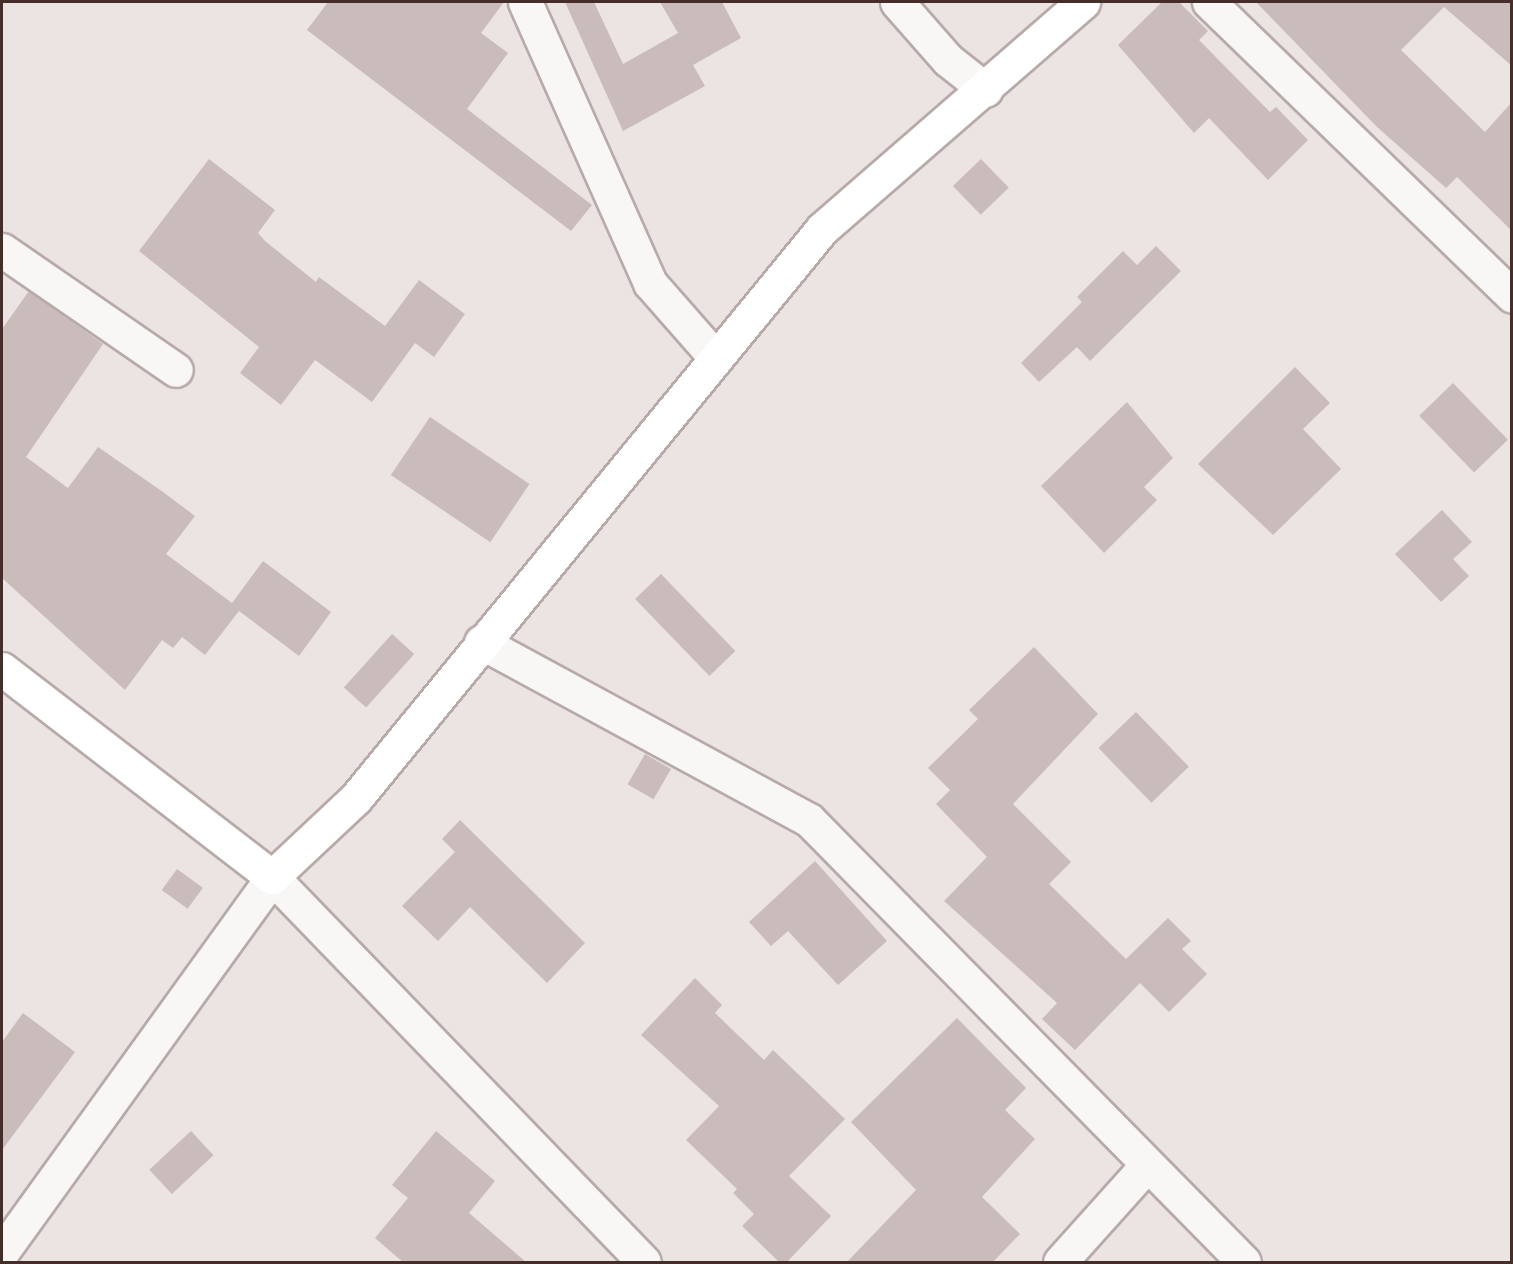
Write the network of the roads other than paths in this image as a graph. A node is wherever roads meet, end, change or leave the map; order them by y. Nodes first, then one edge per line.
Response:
1 (525, 2) edge
2 (897, 2) edge
3 (1083, 2) edge
4 (1209, 2) edge
5 (986, 90) junction
6 (2, 250) edge
7 (1512, 296) edge
8 (716, 358) junction
9 (176, 370) dead end
10 (481, 642) junction
11 (2, 669) edge
12 (272, 877) junction
13 (1147, 1165) junction
14 (2, 1252) edge
15 (644, 1263) edge
16 (1060, 1263) edge
17 (1245, 1263) edge

1 - 8 street
2 - 5 street
3 - 5 street
4 - 7 street
5 - 8 street
6 - 9 street
8 - 10 street
10 - 12 street
10 - 13 street
11 - 12 street
12 - 14 street
12 - 15 street
13 - 16 street
13 - 17 street

